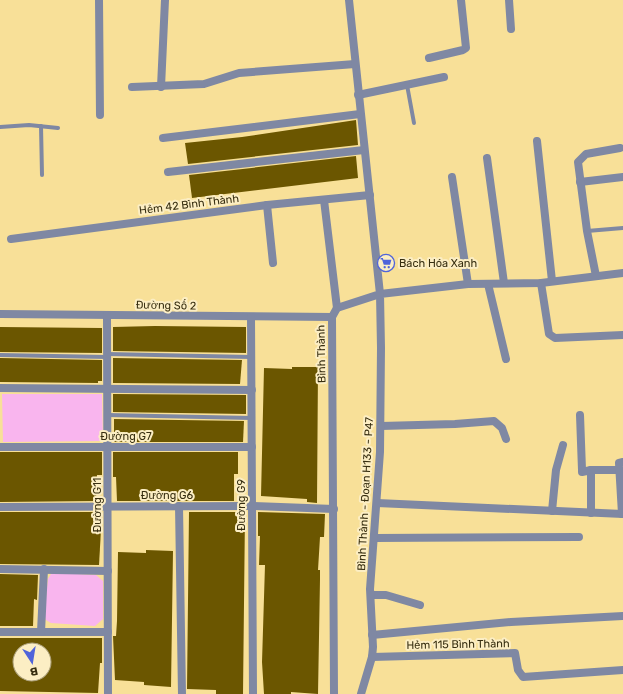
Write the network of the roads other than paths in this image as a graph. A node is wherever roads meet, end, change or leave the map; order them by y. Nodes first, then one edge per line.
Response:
1 (99, 0) edge
2 (165, 0) edge
3 (350, 0) edge
4 (460, 0) edge
5 (509, 0) edge
6 (511, 29) dead end
7 (429, 58) dead end
8 (355, 64) junction
9 (444, 77) dead end
10 (407, 85) junction
11 (132, 87) dead end
12 (161, 87) junction
13 (358, 95) junction
14 (360, 114) junction
15 (100, 115) dead end
16 (414, 123) dead end
17 (41, 126) junction
18 (0, 127) edge
19 (58, 128) dead end
20 (163, 138) dead end
21 (537, 141) dead end
22 (620, 148) dead end
23 (364, 150) junction
24 (487, 158) dead end
25 (168, 172) dead end
26 (42, 175) dead end
27 (452, 177) dead end
28 (623, 177) edge
29 (580, 182) junction
30 (370, 195) junction
31 (324, 200) junction
32 (267, 205) junction
33 (623, 228) edge
34 (587, 231) junction
35 (11, 239) dead end
36 (273, 263) dead end
37 (623, 274) edge
38 (596, 276) junction
39 (552, 281) junction
40 (504, 283) junction
41 (541, 283) junction
42 (468, 284) junction
43 (488, 284) junction
44 (380, 294) junction
45 (337, 308) junction
46 (0, 314) edge
47 (107, 315) junction
48 (252, 317) junction
49 (332, 317) junction
50 (623, 335) edge
51 (0, 355) edge
52 (107, 356) junction
53 (252, 357) junction
54 (506, 359) dead end
55 (0, 388) edge
56 (107, 389) junction
57 (252, 390) junction
58 (580, 414) dead end
59 (107, 415) junction
60 (252, 418) junction
61 (381, 426) junction
62 (506, 439) dead end
63 (563, 445) dead end
64 (0, 447) edge
65 (108, 447) junction
66 (252, 447) junction
67 (623, 462) edge
68 (591, 470) junction
69 (620, 470) junction
70 (622, 480) edge
71 (377, 503) junction
72 (179, 506) junction
73 (252, 506) junction
74 (0, 507) edge
75 (108, 507) junction
76 (334, 509) junction
77 (552, 511) junction
78 (591, 512) junction
79 (622, 514) edge
80 (579, 537) dead end
81 (375, 538) junction
82 (0, 569) edge
83 (44, 569) junction
84 (108, 571) junction
85 (371, 595) junction
86 (420, 605) dead end
87 (623, 616) edge
88 (0, 632) edge
89 (41, 632) junction
90 (108, 632) junction
91 (372, 634) junction
92 (372, 657) junction
93 (623, 670) edge
94 (108, 694) edge
95 (182, 694) edge
96 (253, 694) edge
97 (334, 694) edge
98 (361, 694) edge

1 - 15 street
2 - 12 street
3 - 8 street
4 - 7 street
5 - 6 street
8 - 12 street
8 - 13 street
9 - 10 street
10 - 13 street
10 - 16 lane
11 - 12 street
13 - 14 street
14 - 20 street
14 - 23 street
17 - 18 lane
17 - 19 lane
17 - 26 lane
21 - 39 street
22 - 29 street
23 - 25 street
23 - 30 street
24 - 40 street
27 - 42 street
28 - 29 street
29 - 34 street
30 - 31 street, Hẻm 42 Bình Thành
30 - 44 street
31 - 32 street, Hẻm 42 Bình Thành
31 - 45 street
32 - 35 street, Hẻm 42 Bình Thành
32 - 36 street
33 - 34 lane
34 - 38 street
37 - 38 street
38 - 39 street
39 - 41 street
40 - 41 street
40 - 43 street
41 - 50 street
42 - 43 street
42 - 44 street
43 - 54 street
44 - 45 street
44 - 61 street, Bình Thành - Đoạn H133 - P47
45 - 49 street, Bình Thành
46 - 47 street, Đường Số 2
47 - 48 street, Đường Số 2
47 - 52 street, Đường G11
48 - 49 street, Đường Số 2
48 - 53 street, Đường G9
49 - 76 street, Bình Thành
51 - 52 lane
52 - 53 lane
52 - 56 street, Đường G11
53 - 57 street, Đường G9
55 - 56 street
56 - 57 street
56 - 59 street, Đường G11
57 - 60 street, Đường G9
58 - 68 street
59 - 60 lane
59 - 65 street, Đường G11
60 - 66 street, Đường G9
61 - 62 street
61 - 71 street, Bình Thành - Đoạn H133 - P47
63 - 77 street
64 - 65 street, Đường G7
65 - 66 street, Đường G7
65 - 75 street, Đường G11
66 - 73 street, Đường G9
67 - 69 street
68 - 69 street
68 - 78 street
69 - 70 street
70 - 79 street
71 - 77 street
71 - 81 street, Bình Thành - Đoạn H133 - P47
72 - 73 street, Đường G6
72 - 75 street, Đường G6
72 - 95 street
73 - 76 street, Đường G6
73 - 96 street, Đường G9
74 - 75 street, Đường G6
75 - 84 street, Đường G11
76 - 97 street, Bình Thành
77 - 78 street
78 - 79 street
80 - 81 street
81 - 85 street, Bình Thành - Đoạn H133 - P47
82 - 83 street
83 - 84 street
83 - 89 street
84 - 90 street, Đường G11
85 - 86 street
85 - 91 street, Bình Thành - Đoạn H133 - P47
87 - 91 street
88 - 89 street
89 - 90 street
90 - 94 street, Đường G11
91 - 92 street, Bình Thành - Đoạn H133 - P47
92 - 93 street, Hẻm 115 Bình Thành
92 - 98 street, Bình Thành - Đoạn H133 - P47

